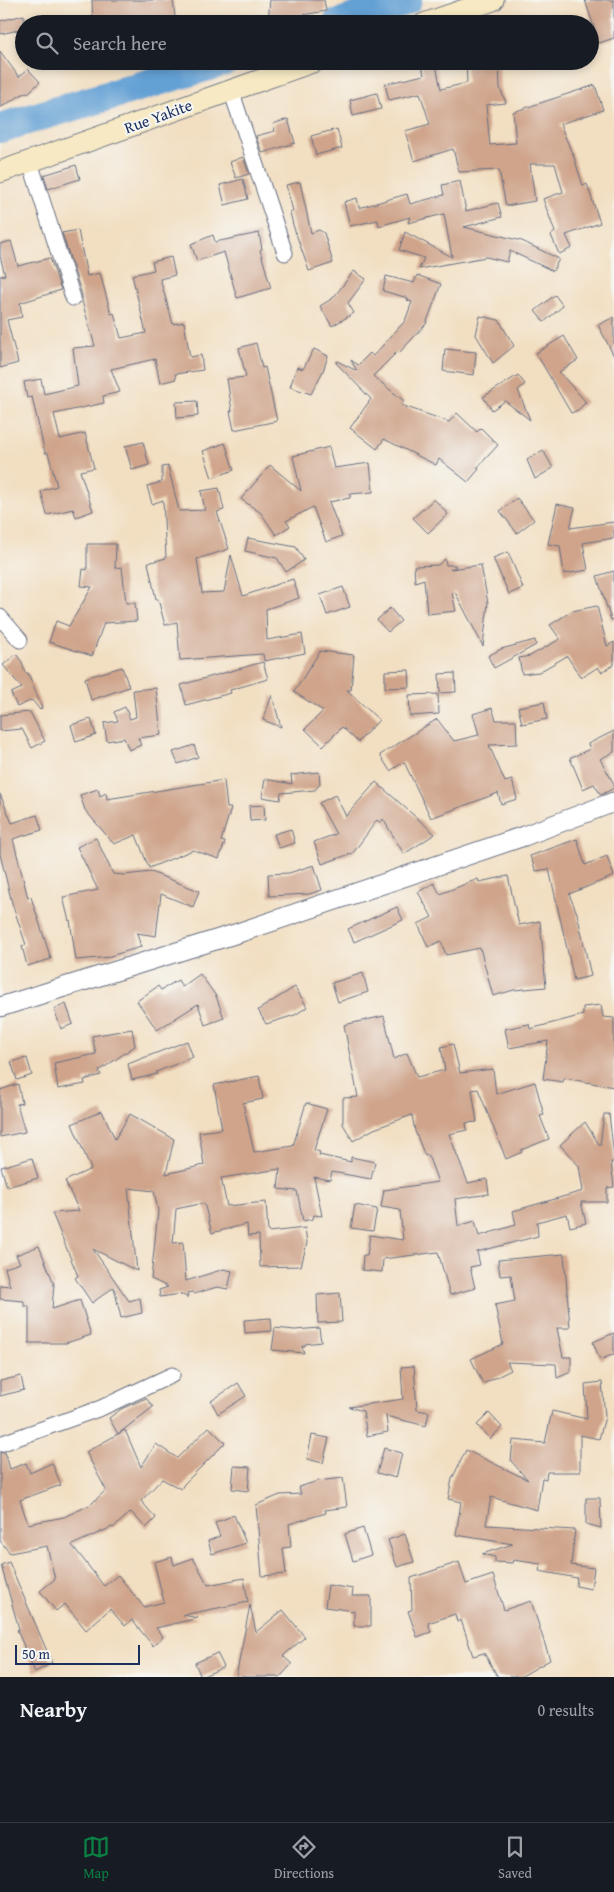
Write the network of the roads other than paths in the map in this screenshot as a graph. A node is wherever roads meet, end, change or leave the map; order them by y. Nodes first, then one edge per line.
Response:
1 (493, 0) edge
2 (450, 15) edge
3 (289, 70) edge
4 (231, 90) junction
5 (30, 162) junction
6 (0, 172) edge
7 (285, 253) dead end
8 (72, 298) dead end
9 (0, 617) edge
10 (20, 640) dead end
11 (614, 802) edge
12 (0, 1007) edge
13 (172, 1375) dead end
14 (0, 1444) edge

1 - 2 main road
3 - 4 main road, Rue Yakite
4 - 5 main road, Rue Yakite
4 - 7 street
5 - 6 main road, Rue Yakite
5 - 8 street
9 - 10 street
11 - 12 street
13 - 14 street

